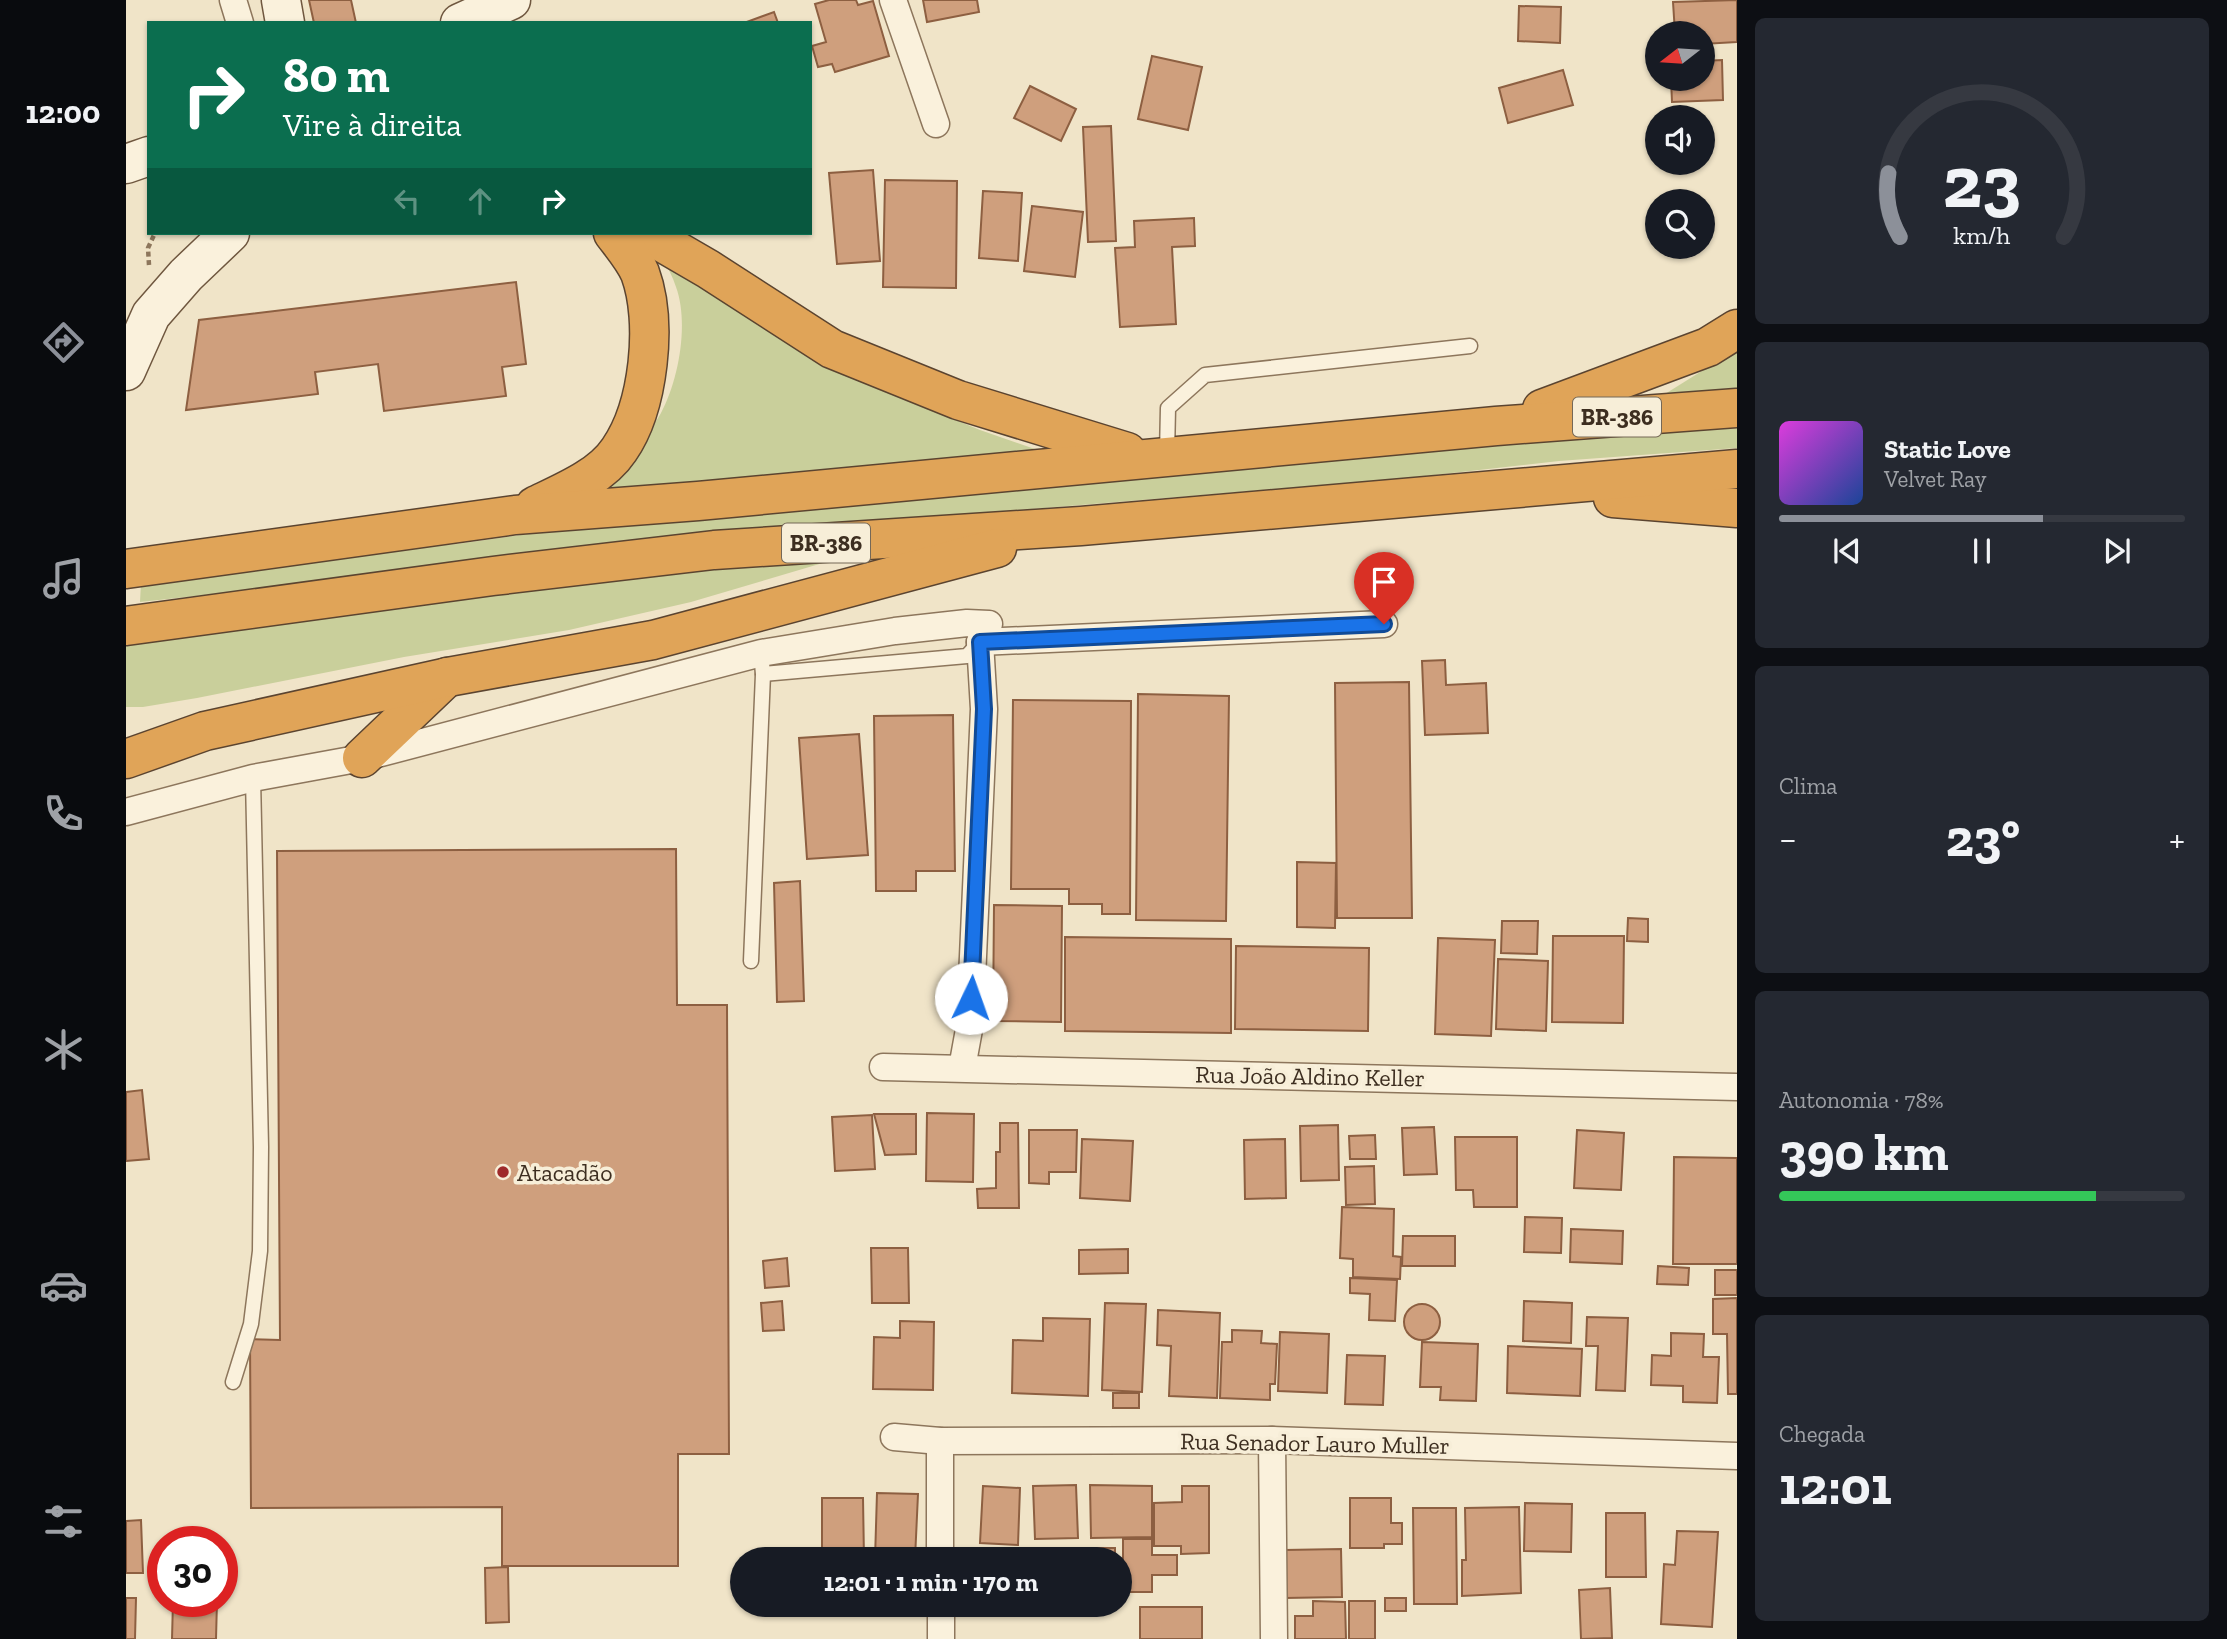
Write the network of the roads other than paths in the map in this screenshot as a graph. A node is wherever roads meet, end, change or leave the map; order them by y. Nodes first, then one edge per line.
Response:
1 (233, 0) edge
2 (281, 0) edge
3 (511, 0) edge
4 (894, 0) edge
5 (239, 21) edge
6 (285, 21) edge
7 (464, 21) edge
8 (936, 124) dead end
9 (147, 157) edge
10 (126, 164) edge
11 (228, 235) edge
12 (615, 235) edge
13 (649, 235) edge
14 (1737, 328) edge
15 (1471, 345) dead end
16 (126, 371) edge
17 (1737, 408) edge
18 (1496, 426) junction
19 (1156, 456) junction
20 (1737, 469) edge
21 (1509, 490) junction
22 (1737, 508) edge
23 (515, 515) junction
24 (1082, 526) junction
25 (132, 568) edge
26 (1384, 624) dead end
27 (135, 625) edge
28 (971, 640) junction
29 (762, 664) junction
30 (447, 677) junction
31 (362, 758) junction
32 (126, 759) edge
33 (253, 778) junction
34 (126, 812) edge
35 (751, 961) dead end
36 (883, 1067) dead end
37 (962, 1068) junction
38 (1737, 1087) edge
39 (233, 1382) dead end
40 (894, 1437) dead end
41 (1272, 1440) junction
42 (940, 1441) junction
43 (1737, 1456) edge
44 (940, 1547) edge
45 (941, 1617) edge
46 (941, 1639) edge
47 (1274, 1639) edge

1 - 5 street
2 - 6 street
3 - 7 street
4 - 8 street
9 - 10 street
11 - 16 street
12 - 23 highway
13 - 19 highway
14 - 18 highway
15 - 19 lane
17 - 18 highway, BR-386
18 - 19 highway, BR-386
19 - 23 highway, BR-386
20 - 21 highway, BR-386
21 - 22 highway
21 - 24 highway, BR-386
23 - 25 highway, BR-386
24 - 27 highway, BR-386
24 - 30 highway
26 - 28 street
28 - 29 street
28 - 37 street
29 - 31 street
29 - 35 lane
30 - 31 highway
30 - 32 highway
31 - 33 street
33 - 34 street
33 - 39 lane
36 - 37 street, Rua João Aldino Keller
37 - 38 street, Rua João Aldino Keller
40 - 42 street, Rua Senador Lauro Muller
41 - 42 street, Rua Senador Lauro Muller
41 - 43 street, Rua Senador Lauro Muller
41 - 47 street
42 - 44 street
45 - 46 street

